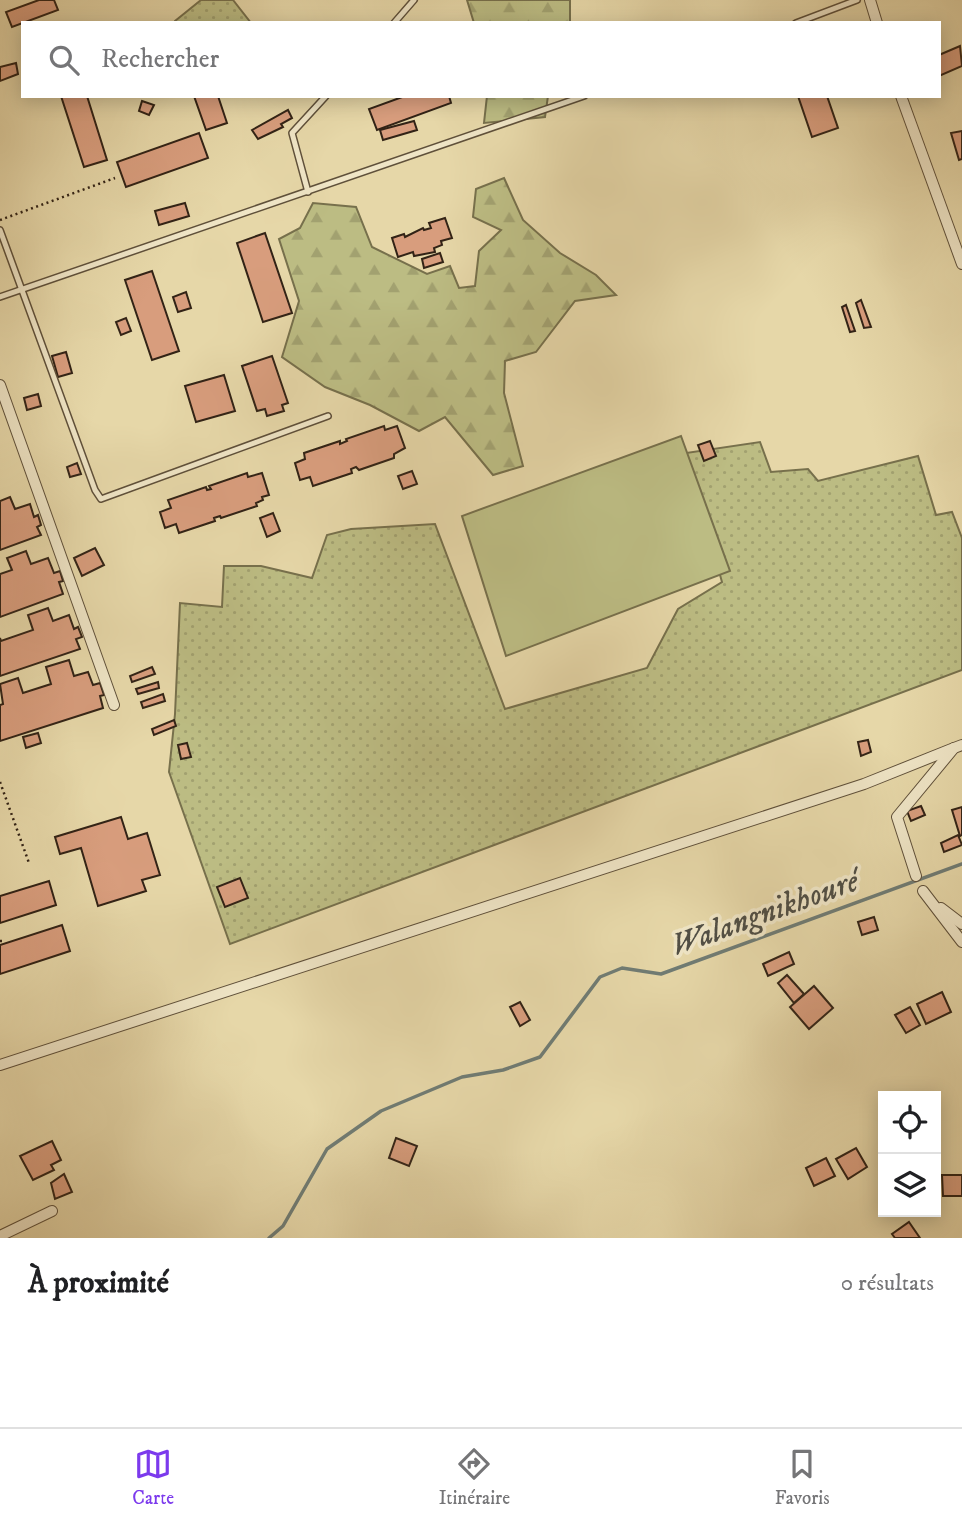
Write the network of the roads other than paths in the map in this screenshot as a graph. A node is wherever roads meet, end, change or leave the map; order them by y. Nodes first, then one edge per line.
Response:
1 (414, 0) edge
2 (857, 0) edge
3 (870, 0) edge
4 (396, 21) edge
5 (801, 21) edge
6 (876, 21) edge
7 (324, 98) edge
8 (578, 98) edge
9 (902, 98) edge
10 (308, 192) junction
11 (0, 230) edge
12 (962, 264) edge
13 (21, 290) junction
14 (0, 297) edge
15 (0, 385) edge
16 (328, 416) dead end
17 (114, 705) dead end
18 (958, 746) edge
19 (916, 876) dead end
20 (962, 924) edge
21 (962, 942) edge
22 (0, 1065) edge
23 (52, 1211) dead end
24 (0, 1236) edge

1 - 4 lane
2 - 5 lane
3 - 6 street
7 - 10 lane
8 - 10 lane
9 - 12 street
10 - 13 lane
11 - 13 lane
13 - 14 lane
13 - 16 lane
15 - 17 street
18 - 19 street
18 - 22 street
20 - 21 street
23 - 24 street

